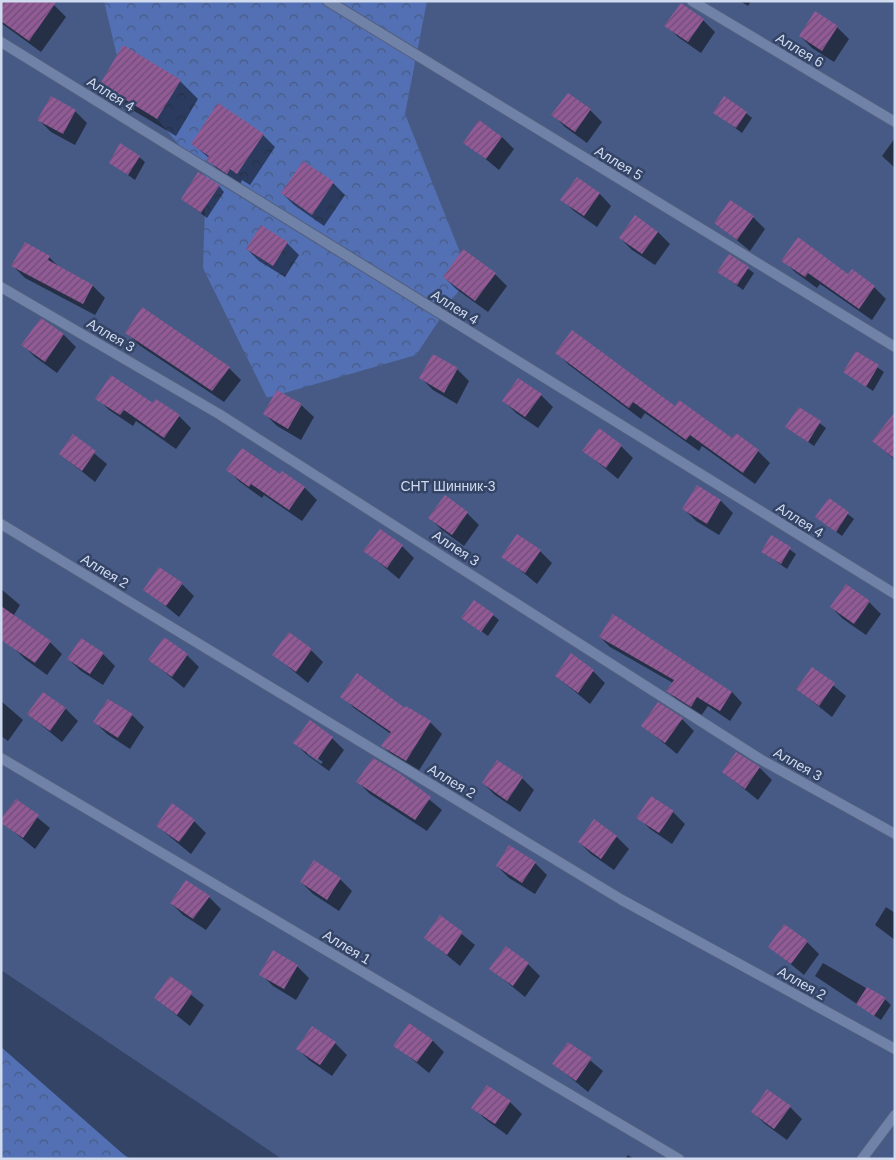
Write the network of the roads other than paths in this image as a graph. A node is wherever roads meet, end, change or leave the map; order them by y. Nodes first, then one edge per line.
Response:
1 (328, 1) edge
2 (692, 1) edge
3 (1, 42) edge
4 (895, 122) edge
5 (1, 286) edge
6 (895, 347) edge
7 (1, 524) edge
8 (895, 594) edge
9 (1, 758) edge
10 (895, 834) edge
11 (895, 1049) edge
12 (895, 1115) edge
13 (679, 1159) edge
14 (862, 1159) edge

1 - 6 lane, Аллея 5
2 - 4 lane, Аллея 6
3 - 8 lane, Аллея 4
5 - 10 lane, Аллея 3
7 - 11 lane, Аллея 2
9 - 13 lane, Аллея 1
12 - 14 lane

